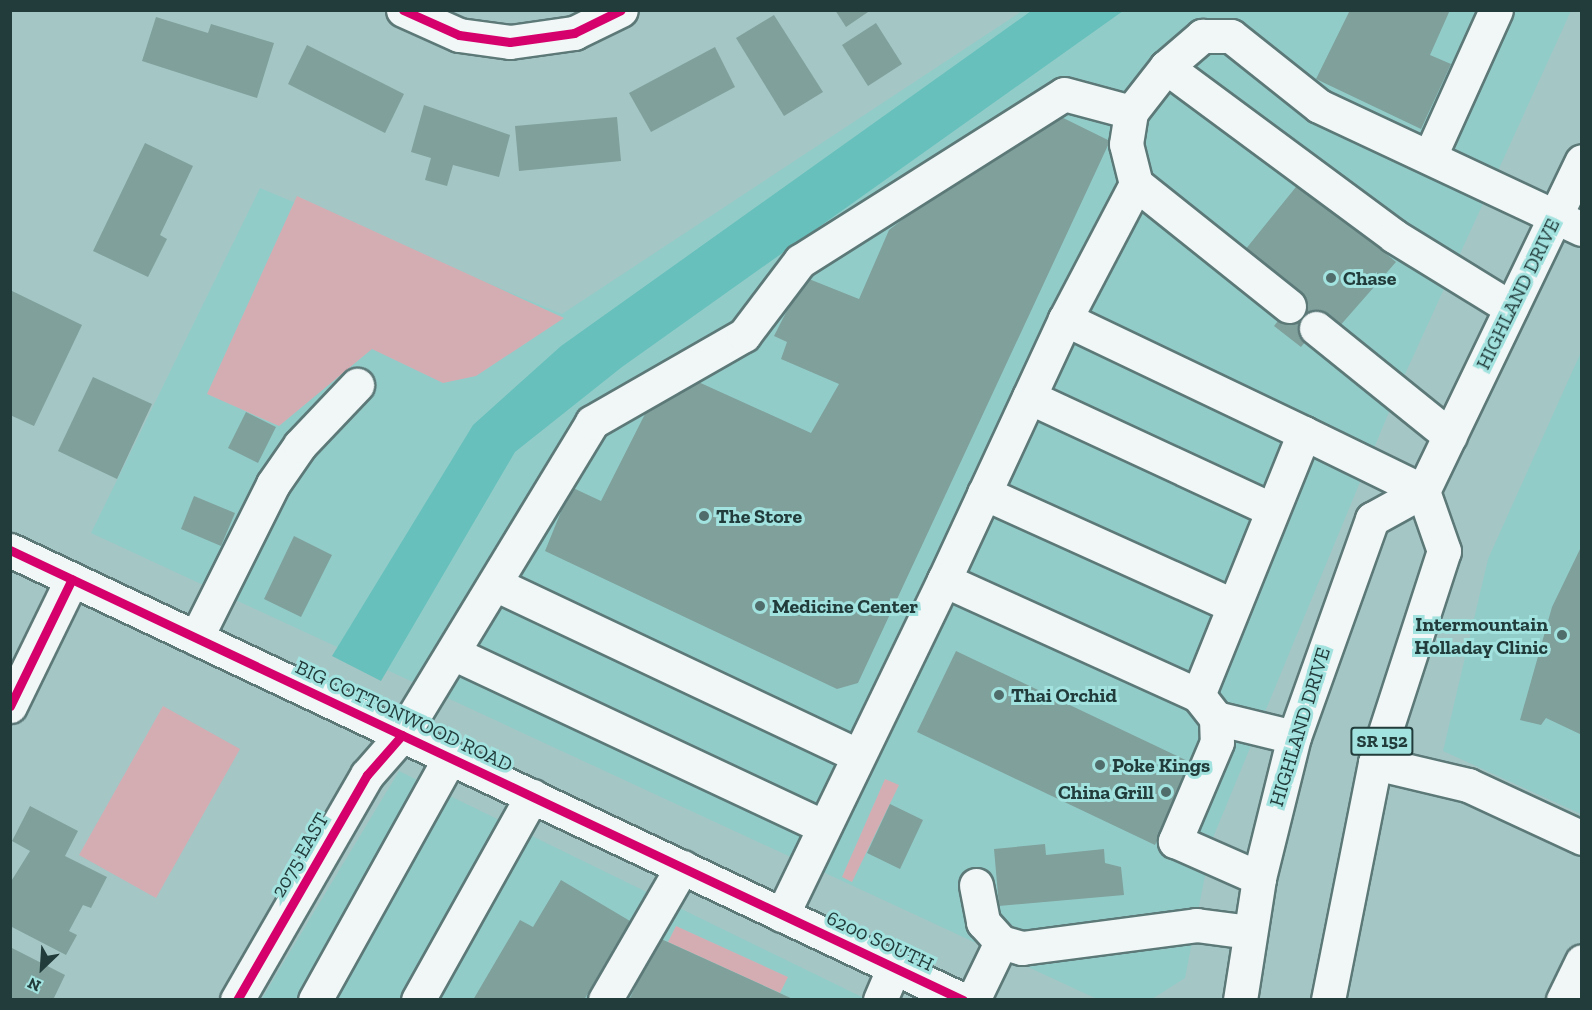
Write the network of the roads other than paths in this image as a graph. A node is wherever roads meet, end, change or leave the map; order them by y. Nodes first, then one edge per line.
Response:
1 (403, 10) edge
2 (621, 10) edge
3 (1496, 10) edge
4 (1166, 67) junction
5 (1131, 112) junction
6 (1430, 156) junction
7 (1581, 161) edge
8 (1136, 184) junction
9 (1569, 223) edge
10 (1289, 306) dead end
11 (1511, 308) junction
12 (1065, 319) junction
13 (1317, 328) dead end
14 (357, 385) dead end
15 (1029, 397) junction
16 (1304, 433) junction
17 (1450, 436) junction
18 (1423, 491) junction
19 (984, 493) junction
20 (1272, 510) junction
21 (10, 550) edge
22 (72, 579) junction
23 (944, 580) junction
24 (495, 584) junction
25 (1234, 606) junction
26 (196, 638) junction
27 (453, 653) junction
28 (10, 705) edge
29 (1207, 706) junction
30 (402, 735) junction
31 (1294, 737) junction
32 (857, 755) junction
33 (450, 757) junction
34 (1375, 762) junction
35 (532, 796) junction
36 (822, 826) junction
37 (1581, 838) edge
38 (682, 867) junction
39 (1259, 878) junction
40 (976, 885) dead end
41 (782, 915) junction
42 (1249, 932) junction
43 (1001, 942) junction
44 (1581, 961) edge
45 (894, 968) junction
46 (237, 999) edge
47 (315, 999) edge
48 (418, 999) edge
49 (605, 999) edge
50 (880, 999) edge
51 (963, 999) edge
52 (973, 999) edge
53 (1240, 999) edge
54 (1328, 999) edge
55 (1563, 999) edge

1 - 2 main road
3 - 6 main road
4 - 5 main road
4 - 6 main road
4 - 11 main road
5 - 8 main road
5 - 24 main road, 2075 EAST
6 - 9 main road
7 - 9 main road, HIGHLAND DRIVE
8 - 10 main road
8 - 12 main road
9 - 11 main road, HIGHLAND DRIVE
11 - 17 main road, HIGHLAND DRIVE
12 - 15 main road
12 - 16 main road
13 - 17 main road
14 - 26 main road
15 - 19 main road
15 - 20 main road
16 - 18 main road
16 - 20 main road
17 - 18 main road, HIGHLAND DRIVE
18 - 31 main road, HIGHLAND DRIVE
18 - 34 main road, SR 152
19 - 23 main road
19 - 25 main road
20 - 25 main road
21 - 22 main road, BIG COTTONWOOD ROAD
22 - 26 main road, BIG COTTONWOOD ROAD
22 - 28 main road
23 - 29 main road
23 - 32 main road
24 - 27 main road, 2075 EAST
24 - 32 main road
25 - 29 main road
26 - 30 main road, BIG COTTONWOOD ROAD
27 - 30 main road, 2075 EAST
27 - 36 main road
29 - 31 main road
29 - 39 main road
30 - 33 main road, BIG COTTONWOOD ROAD
30 - 46 main road, 2075 EAST
31 - 39 main road, HIGHLAND DRIVE
32 - 36 main road
33 - 35 main road, BIG COTTONWOOD ROAD
33 - 47 main road
34 - 37 main road
34 - 54 main road, SR 152
35 - 38 main road, BIG COTTONWOOD ROAD
35 - 48 main road
36 - 41 main road
38 - 41 main road, BIG COTTONWOOD ROAD
38 - 49 main road
39 - 42 main road, HIGHLAND DRIVE
40 - 43 main road
41 - 45 main road, 6200 SOUTH
42 - 43 main road
42 - 53 main road, HIGHLAND DRIVE
43 - 52 main road
44 - 55 main road
45 - 50 main road
45 - 51 main road, 6200 SOUTH

